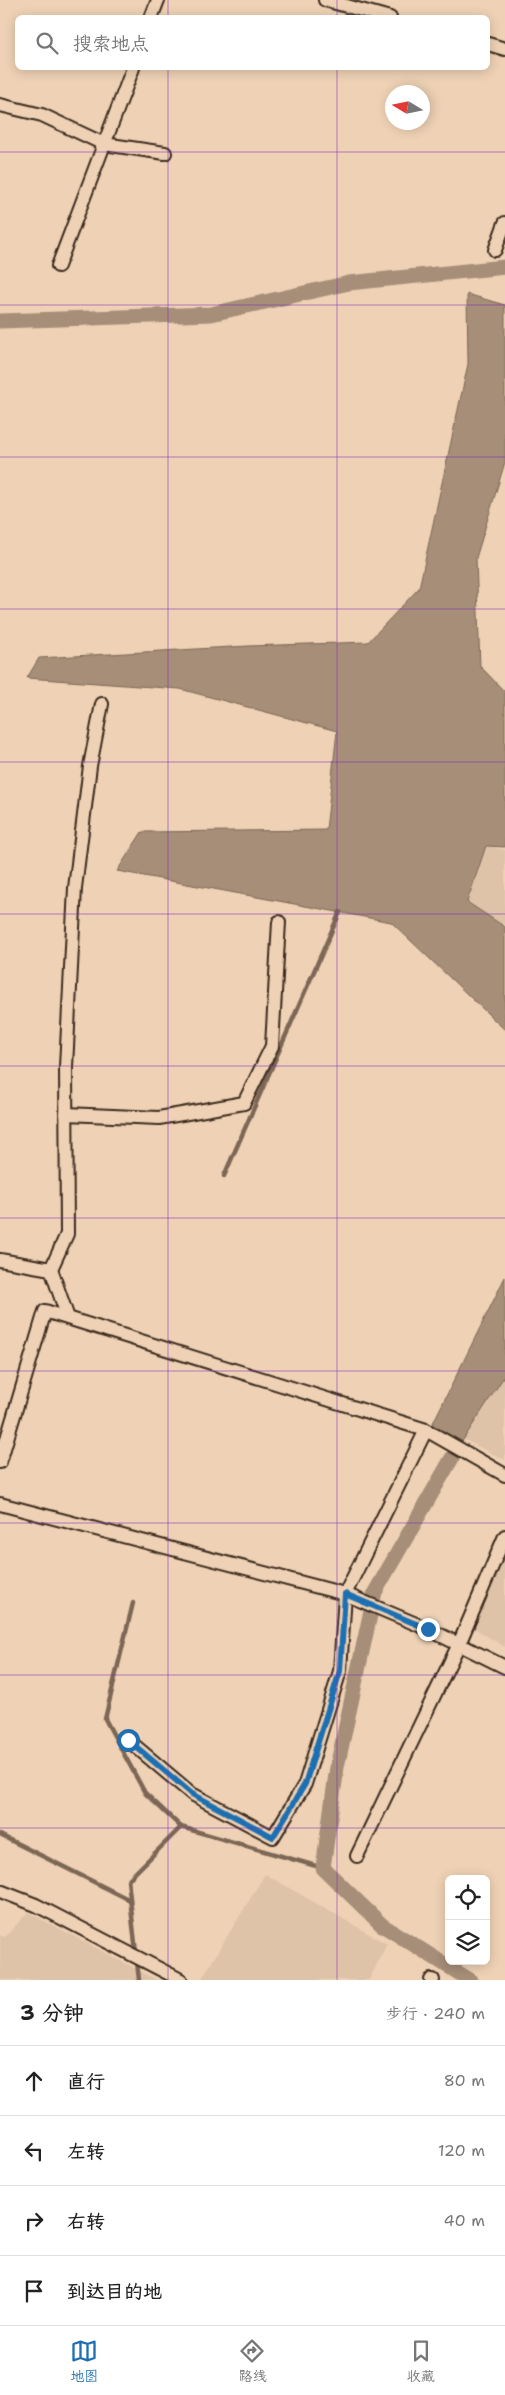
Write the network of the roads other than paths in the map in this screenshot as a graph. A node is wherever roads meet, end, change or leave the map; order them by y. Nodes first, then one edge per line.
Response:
1 (158, 0) edge
2 (325, 0) edge
3 (359, 4) edge
4 (153, 15) edge
5 (383, 15) edge
6 (490, 44) edge
7 (505, 48) edge
8 (132, 70) edge
9 (0, 105) edge
10 (104, 144) junction
11 (166, 153) dead end
12 (505, 223) edge
13 (495, 250) dead end
14 (58, 266) dead end
15 (102, 704) dead end
16 (280, 922) dead end
17 (66, 1114) junction
18 (0, 1260) edge
19 (51, 1269) junction
20 (68, 1318) junction
21 (426, 1430) junction
22 (0, 1462) edge
23 (505, 1475) edge
24 (0, 1504) edge
25 (505, 1536) edge
26 (345, 1594) junction
27 (459, 1644) junction
28 (505, 1667) edge
29 (128, 1740) dead end
30 (357, 1856) dead end
31 (0, 1891) edge
32 (181, 1980) edge

1 - 4 street
2 - 3 street
3 - 5 street
6 - 7 street
8 - 10 street
9 - 10 street
10 - 11 street
10 - 14 street
12 - 13 street
15 - 17 street
16 - 17 street
17 - 19 street
18 - 19 street
19 - 20 street
20 - 21 street
20 - 22 street
21 - 23 street
21 - 26 street
24 - 26 street
25 - 27 street
26 - 27 street
26 - 29 street
27 - 28 street
27 - 30 street
31 - 32 street

